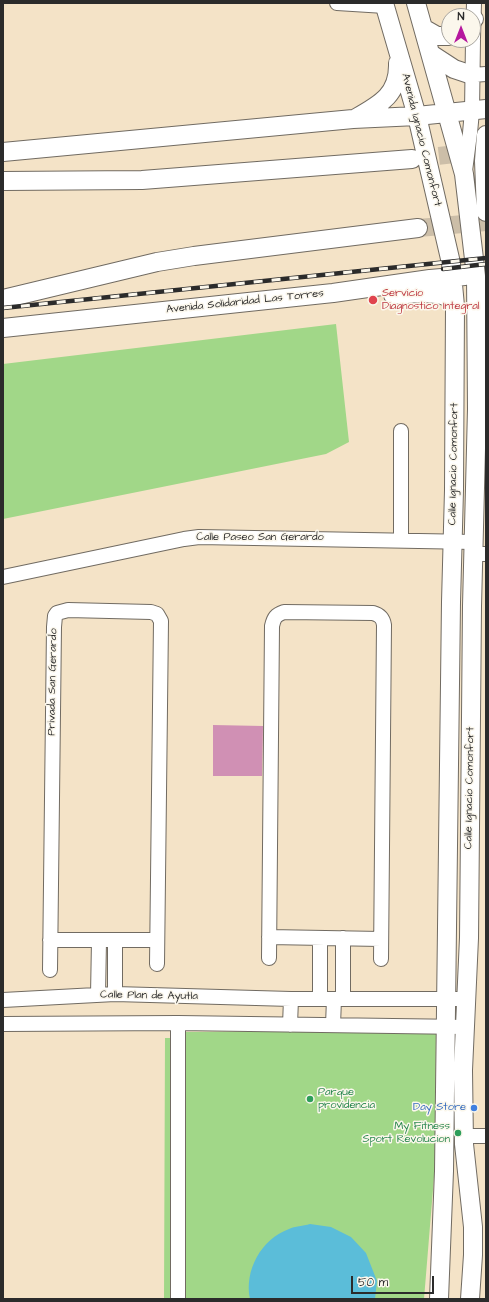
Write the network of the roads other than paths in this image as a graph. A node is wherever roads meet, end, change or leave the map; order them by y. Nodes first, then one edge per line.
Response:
1 (337, 3) edge
2 (416, 3) edge
3 (385, 4) edge
4 (422, 28) junction
5 (441, 36) edge
6 (474, 48) edge
7 (398, 52) junction
8 (431, 54) junction
9 (479, 80) edge
10 (479, 110) edge
11 (446, 113) junction
12 (417, 116) junction
13 (353, 119) junction
14 (486, 135) edge
15 (3, 152) edge
16 (412, 159) tunnel mouth
17 (464, 174) junction
18 (3, 181) edge
19 (486, 212) edge
20 (418, 228) tunnel mouth
21 (481, 275) edge
22 (453, 277) junction
23 (333, 293) junction
24 (486, 294) edge
25 (3, 299) edge
26 (455, 306) junction
27 (480, 326) edge
28 (3, 328) edge
29 (481, 409) edge
30 (401, 431) dead end
31 (480, 488) edge
32 (401, 540) junction
33 (453, 542) junction
34 (478, 550) edge
35 (3, 577) edge
36 (269, 937) junction
37 (320, 938) junction
38 (343, 938) junction
39 (381, 939) junction
40 (50, 940) junction
41 (99, 940) junction
42 (115, 940) junction
43 (157, 940) junction
44 (269, 958) dead end
45 (381, 959) dead end
46 (157, 964) dead end
47 (50, 970) dead end
48 (115, 994) junction
49 (98, 995) junction
50 (291, 999) junction
51 (332, 999) junction
52 (446, 999) junction
53 (467, 999) junction
54 (5, 1000) edge
55 (178, 1023) junction
56 (5, 1024) edge
57 (290, 1025) junction
58 (333, 1025) junction
59 (446, 1026) junction
60 (465, 1027) junction
61 (464, 1136) junction
62 (486, 1136) edge
63 (178, 1299) edge
64 (439, 1299) edge
65 (470, 1299) edge

1 - 3 street
2 - 4 main road
3 - 7 main road, Avenida Ignacio Comonfort
4 - 5 main road
4 - 8 main road
6 - 9 street
7 - 12 main road, Avenida Ignacio Comonfort
7 - 13 main road
8 - 9 main road
8 - 11 main road
9 - 10 street
10 - 11 main road
10 - 17 street
11 - 12 main road
11 - 17 main road
12 - 13 main road
12 - 22 main road, Avenida Ignacio Comonfort
13 - 15 main road
14 - 19 main road
16 - 18 main road
17 - 21 main road
20 - 25 main road
21 - 22 main road, Avenida Solidaridad Las Torres
21 - 27 main road, Calle Ignacio Comonfort
22 - 23 main road, Avenida Solidaridad Las Torres
22 - 26 main road, Calle Ignacio Comonfort
23 - 26 main road
23 - 28 main road, Avenida Solidaridad Las Torres
24 - 27 main road
26 - 33 main road, Calle Ignacio Comonfort
27 - 29 main road, Calle Ignacio Comonfort
29 - 31 main road, Calle Ignacio Comonfort
30 - 32 street
31 - 34 main road, Calle Ignacio Comonfort
32 - 33 street, Calle Paseo San Gerardo
32 - 35 street, Calle Paseo San Gerardo
33 - 34 street, Calle Paseo San Gerardo
33 - 52 main road, Calle Ignacio Comonfort
34 - 53 main road, Calle Ignacio Comonfort
36 - 37 street
36 - 39 street
36 - 44 street
37 - 38 street
37 - 51 street
38 - 39 street
38 - 51 street
39 - 45 street
40 - 41 street
40 - 43 street, Privada San Gerardo
40 - 47 street, Privada San Gerardo
41 - 42 street
41 - 49 street
42 - 43 street
42 - 48 street
43 - 46 street, Privada San Gerardo
48 - 49 street, Calle Plan de Ayutla
48 - 50 street, Calle Plan de Ayutla
49 - 54 street, Calle Plan de Ayutla
50 - 51 street, Calle Plan de Ayutla
50 - 57 street
51 - 52 street, Calle Plan de Ayutla
51 - 58 street
52 - 53 street, Calle Plan de Ayutla
52 - 59 main road, Calle Ignacio Comonfort
53 - 60 main road, Calle Ignacio Comonfort
54 - 56 street, Calle Plan de Ayutla
55 - 56 street, Calle Plan de Ayutla
55 - 57 street, Calle Plan de Ayutla
55 - 63 street
57 - 58 street, Calle Plan de Ayutla
58 - 59 street, Calle Plan de Ayutla
59 - 60 street, Calle Plan de Ayutla
59 - 64 main road, Calle Ignacio Comonfort
60 - 61 main road, Calle Ignacio Comonfort
61 - 62 street
61 - 65 main road, Calle Ignacio Comonfort

